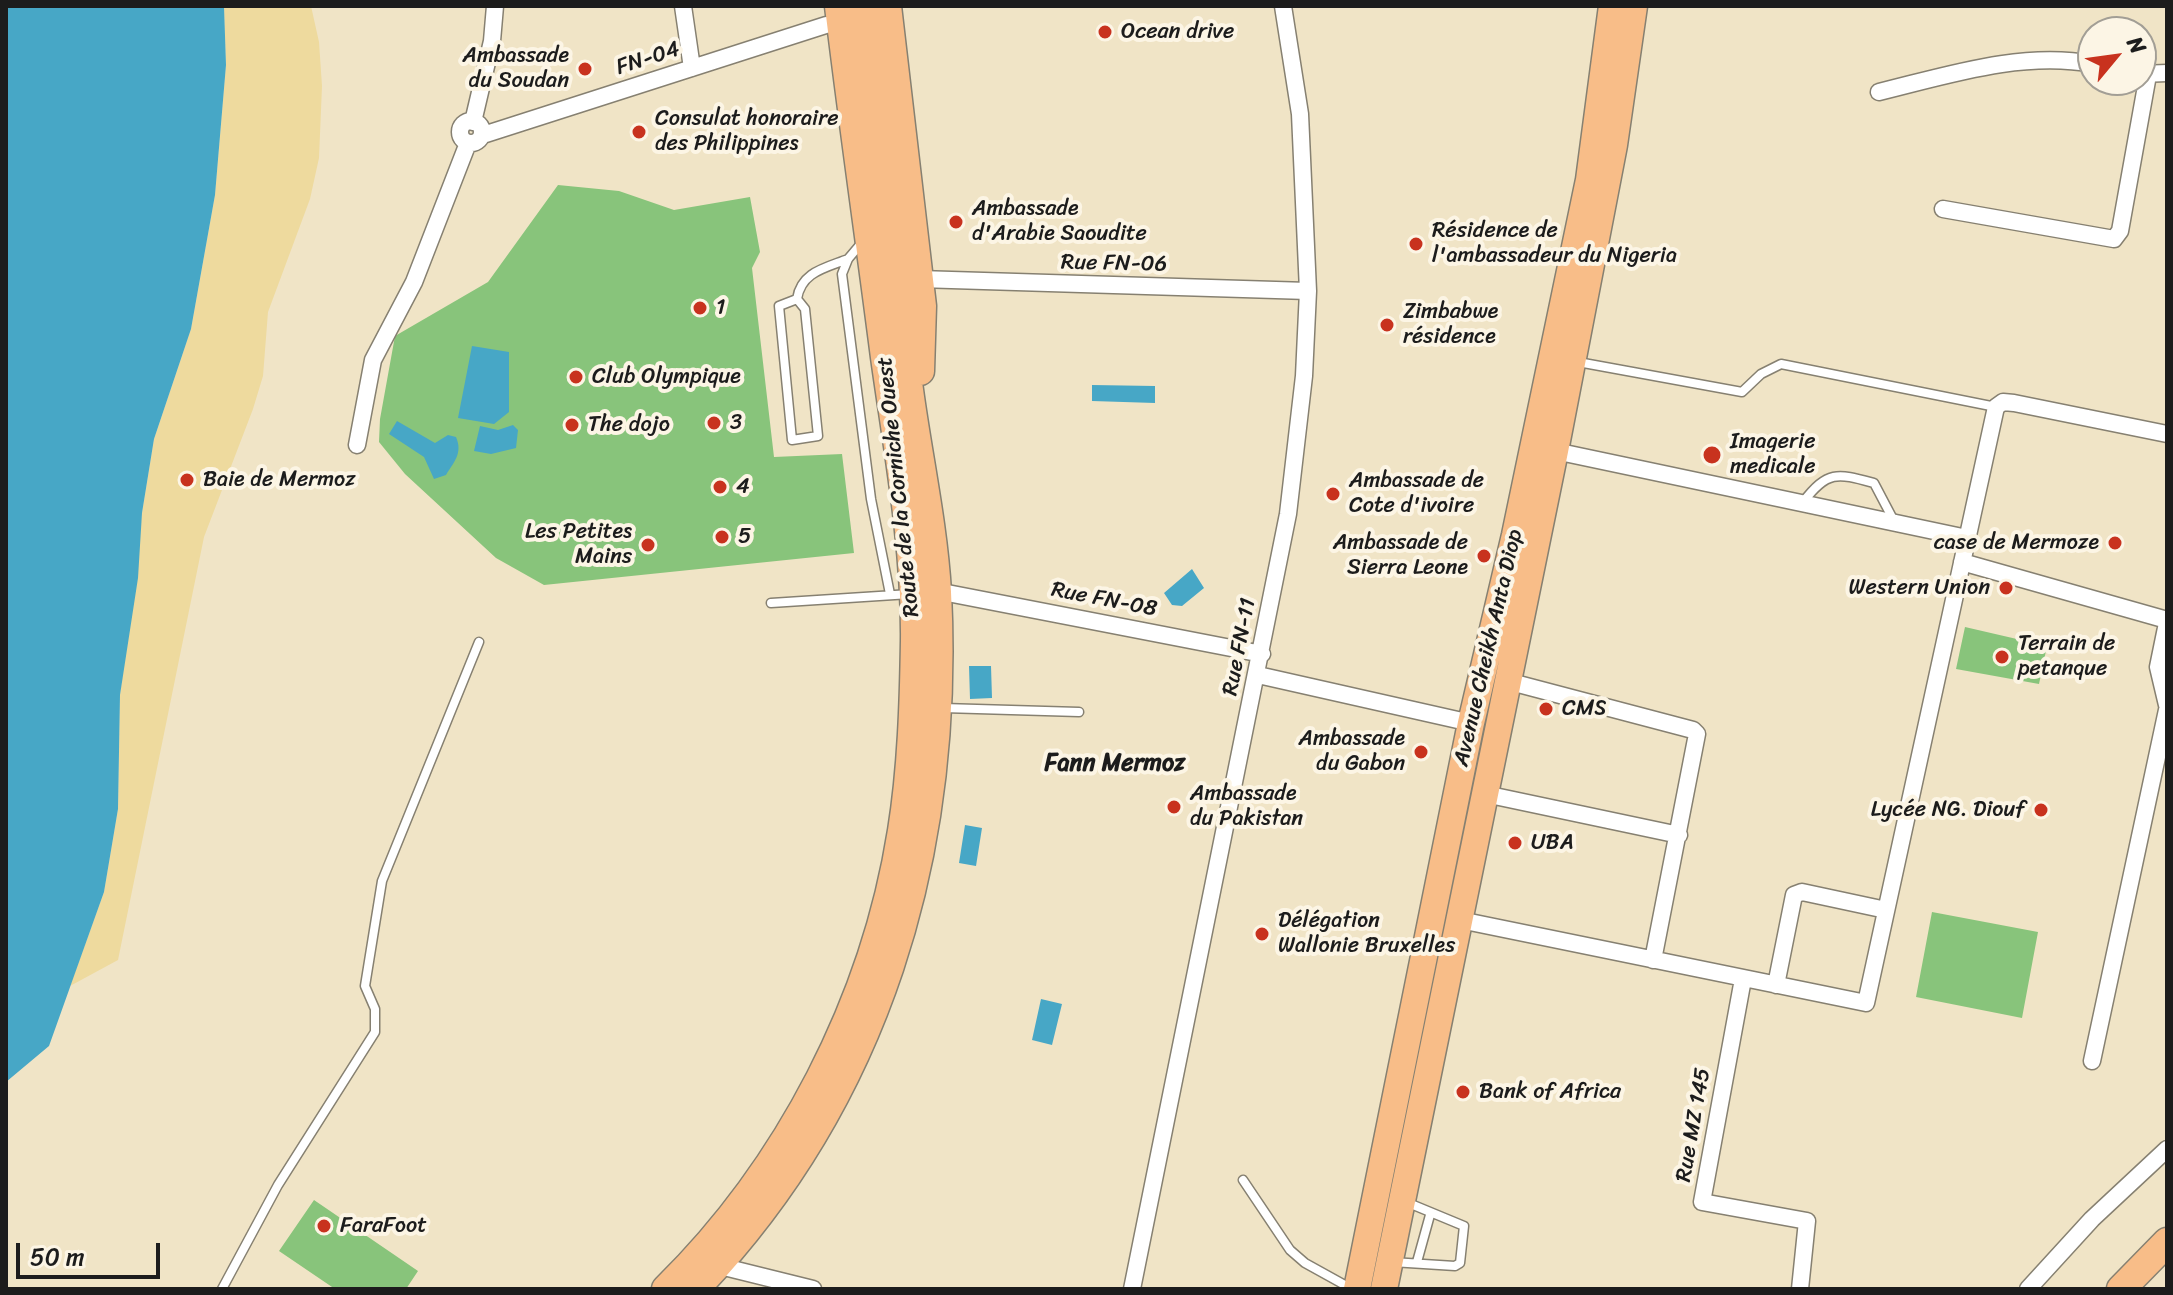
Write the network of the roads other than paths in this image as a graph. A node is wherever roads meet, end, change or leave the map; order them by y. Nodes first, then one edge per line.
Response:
1 (495, 6) edge
2 (683, 6) edge
3 (860, 6) edge
4 (887, 6) edge
5 (1283, 6) edge
6 (1612, 6) edge
7 (1634, 6) edge
8 (830, 12) edge
9 (2077, 62) edge
10 (692, 68) junction
11 (1879, 92) dead end
12 (2141, 96) edge
13 (475, 133) junction
14 (1943, 209) dead end
15 (854, 252) junction
16 (919, 279) junction
17 (1308, 291) junction
18 (797, 299) junction
19 (1572, 361) junction
20 (1996, 407) junction
21 (915, 431) junction
22 (2167, 434) edge
23 (357, 445) dead end
24 (1555, 451) junction
25 (1803, 503) junction
26 (1894, 521) junction
27 (908, 534) junction
28 (1967, 538) junction
29 (1962, 562) junction
30 (913, 593) junction
31 (771, 603) dead end
32 (2167, 622) edge
33 (479, 642) dead end
34 (1262, 654) junction
35 (1258, 675) junction
36 (1507, 681) junction
37 (938, 707) junction
38 (2167, 708) edge
39 (1079, 712) dead end
40 (1471, 723) junction
41 (1485, 794) junction
42 (1679, 835) junction
43 (1886, 910) junction
44 (1460, 920) junction
45 (1653, 960) junction
46 (1743, 979) junction
47 (1776, 985) junction
48 (2092, 1061) dead end
49 (2167, 1149) edge
50 (1243, 1180) dead end
51 (1401, 1200) junction
52 (1430, 1215) junction
53 (2167, 1242) edge
54 (1391, 1262) junction
55 (1417, 1262) junction
56 (716, 1265) junction
57 (222, 1289) edge
58 (666, 1289) edge
59 (695, 1289) edge
60 (813, 1289) edge
61 (1132, 1289) edge
62 (1354, 1289) edge
63 (1384, 1289) edge
64 (1800, 1289) edge
65 (2028, 1289) edge
66 (2121, 1289) edge

1 - 13 street
2 - 10 street
3 - 21 highway, Route de la Corniche Ouest
4 - 16 highway
5 - 17 street, Rue FN-11
6 - 40 main road, Avenue Cheikh Anta Diop
7 - 19 main road, Avenue Cheikh Anta Diop
8 - 10 street, FN-04
8 - 15 highway
8 - 27 highway, Route de la Corniche Ouest
9 - 11 street
10 - 13 street, FN-04
12 - 14 street
13 - 23 street
15 - 18 lane
15 - 27 highway
15 - 30 lane
16 - 17 street, Rue FN-06
16 - 21 highway
17 - 34 street, Rue FN-11
18 - 18 lane
19 - 20 lane
19 - 24 main road, Avenue Cheikh Anta Diop
20 - 22 street
20 - 28 street
21 - 30 highway, Route de la Corniche Ouest
24 - 25 street
24 - 36 main road, Avenue Cheikh Anta Diop
25 - 26 street
25 - 26 lane
26 - 28 street
27 - 30 highway, Route de la Corniche Ouest
28 - 29 street
29 - 32 street
29 - 43 street
30 - 31 lane
30 - 34 street, Rue FN-08
30 - 37 highway, Route de la Corniche Ouest
30 - 58 highway, Route de la Corniche Ouest
32 - 38 street
33 - 57 lane
34 - 35 street, Rue FN-11
35 - 40 street
35 - 61 street, Rue FN-11
36 - 41 main road, Avenue Cheikh Anta Diop
36 - 42 street
37 - 39 lane
37 - 56 highway, Route de la Corniche Ouest
38 - 48 street
40 - 62 main road, Avenue Cheikh Anta Diop
41 - 42 street
41 - 44 main road, Avenue Cheikh Anta Diop
42 - 45 street
43 - 47 street
43 - 47 street
44 - 45 street
44 - 51 main road, Avenue Cheikh Anta Diop
45 - 46 street
46 - 47 street
46 - 64 street, Rue MZ 145
49 - 65 street
50 - 62 lane
51 - 52 lane
51 - 54 main road, Avenue Cheikh Anta Diop
52 - 55 lane
52 - 55 lane
53 - 66 highway
54 - 55 lane
54 - 63 main road, Avenue Cheikh Anta Diop
56 - 59 highway, Route de la Corniche Ouest
56 - 60 street

